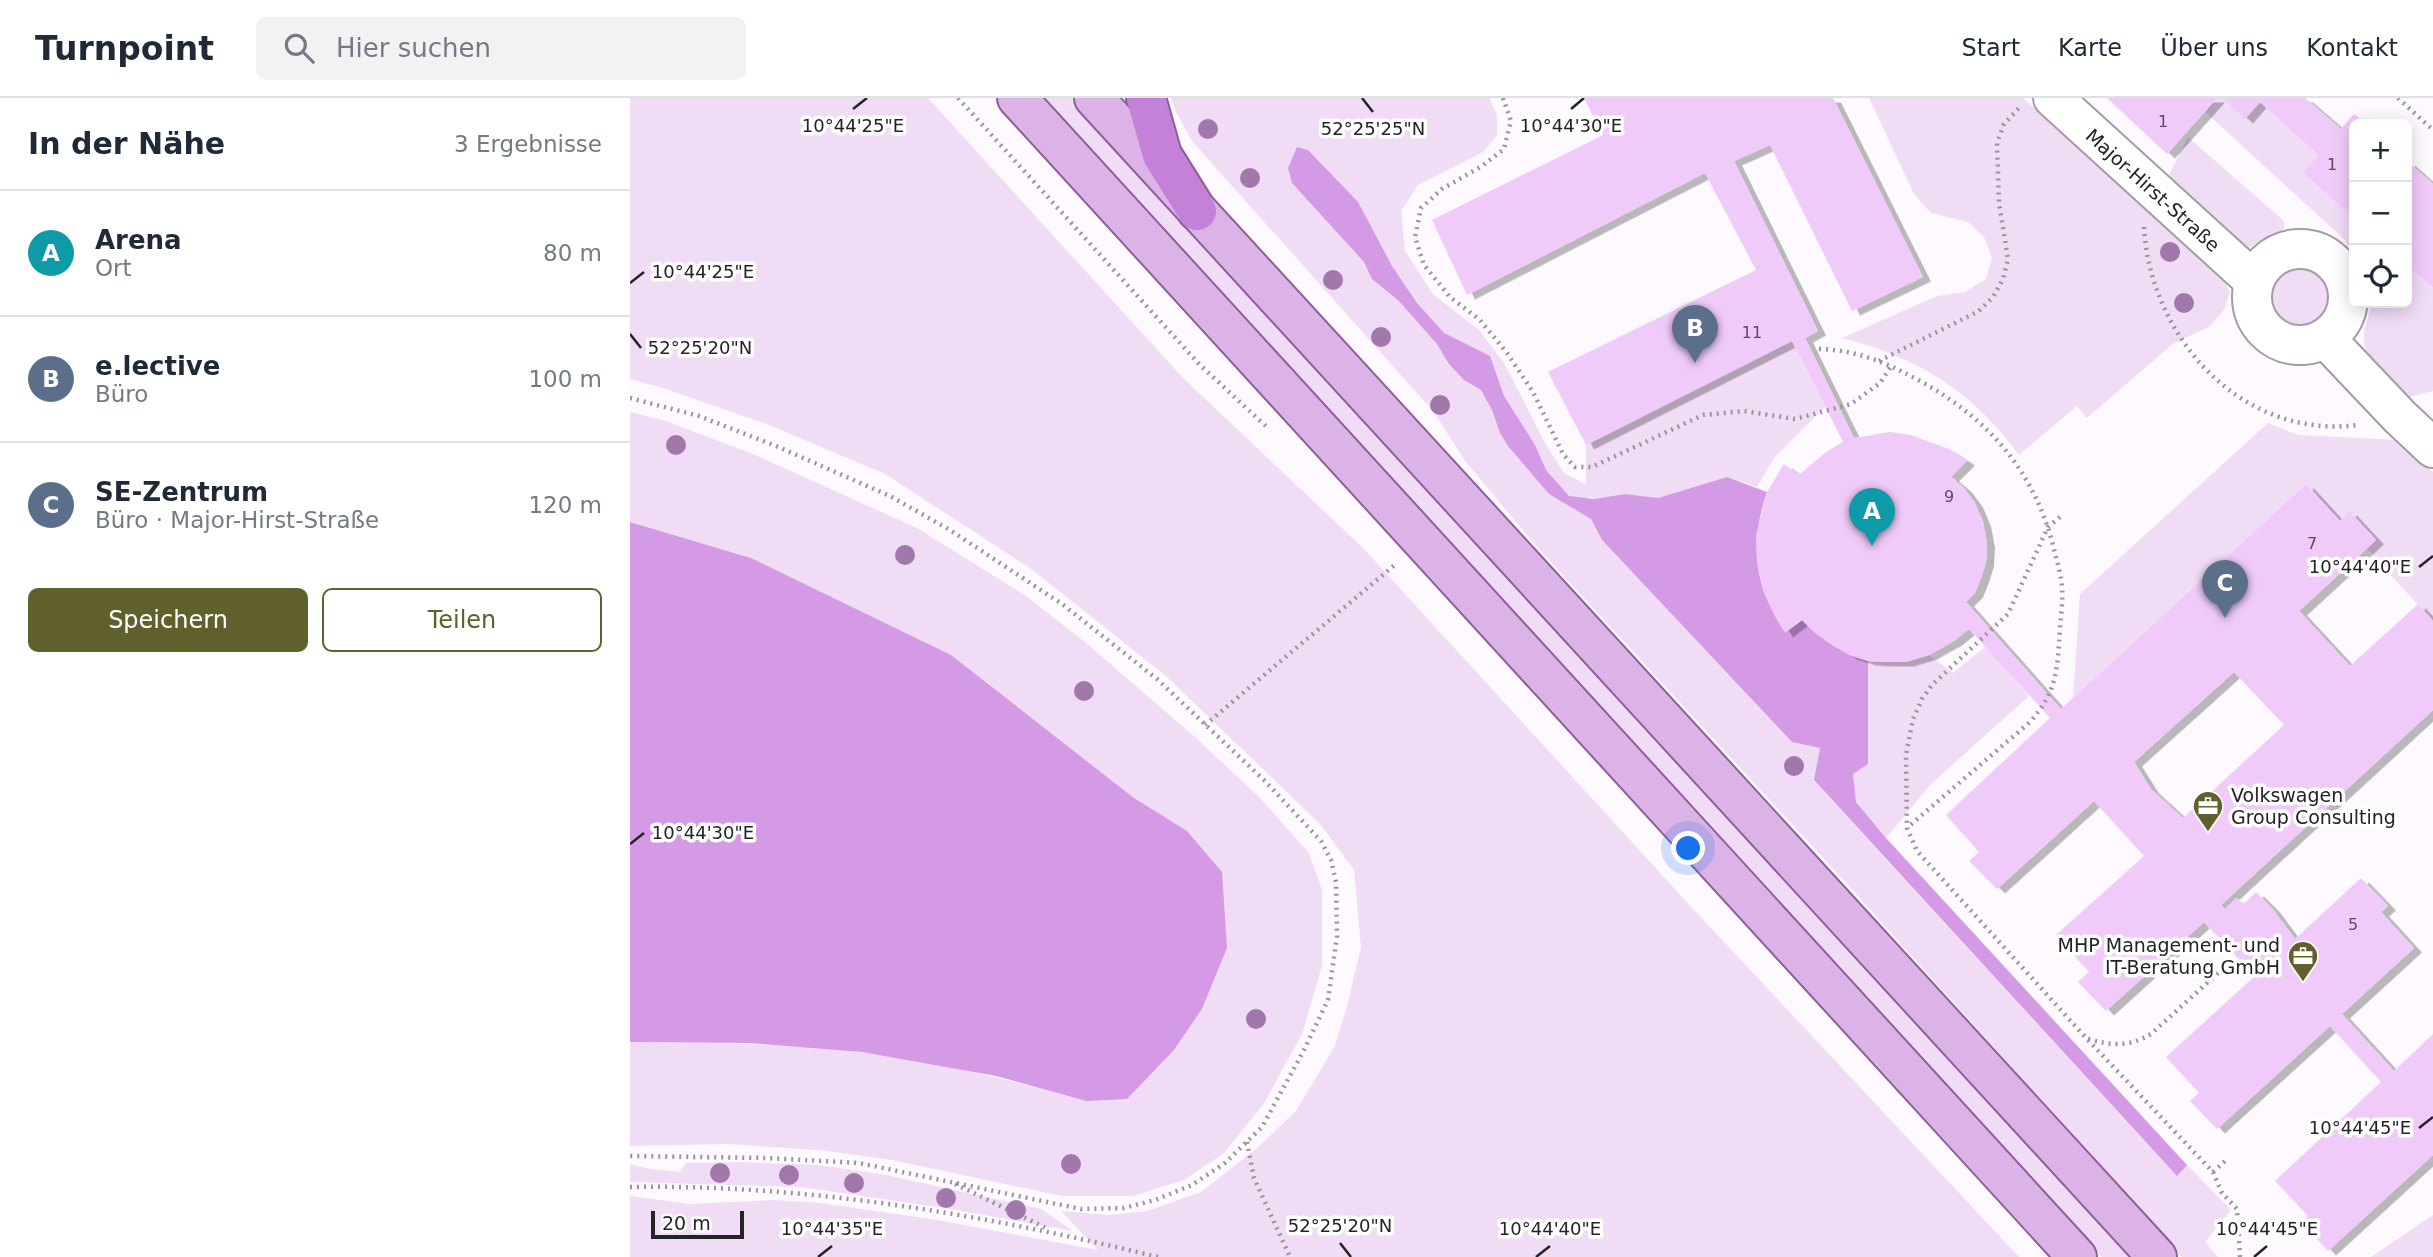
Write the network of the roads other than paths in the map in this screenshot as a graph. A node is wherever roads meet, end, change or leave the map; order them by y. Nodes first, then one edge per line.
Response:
1 (1017, 98) edge
2 (1094, 98) edge
3 (1146, 98) edge
4 (2053, 98) edge
5 (1197, 211) junction
6 (2254, 281) junction
7 (2326, 339) junction
8 (2433, 448) edge
9 (2077, 1257) edge
10 (2157, 1257) edge

1 - 9 main road
2 - 5 main road
3 - 5 highway
4 - 6 street, Major-Hirst-Straße
5 - 10 main road
6 - 7 street
6 - 7 street
7 - 8 street

